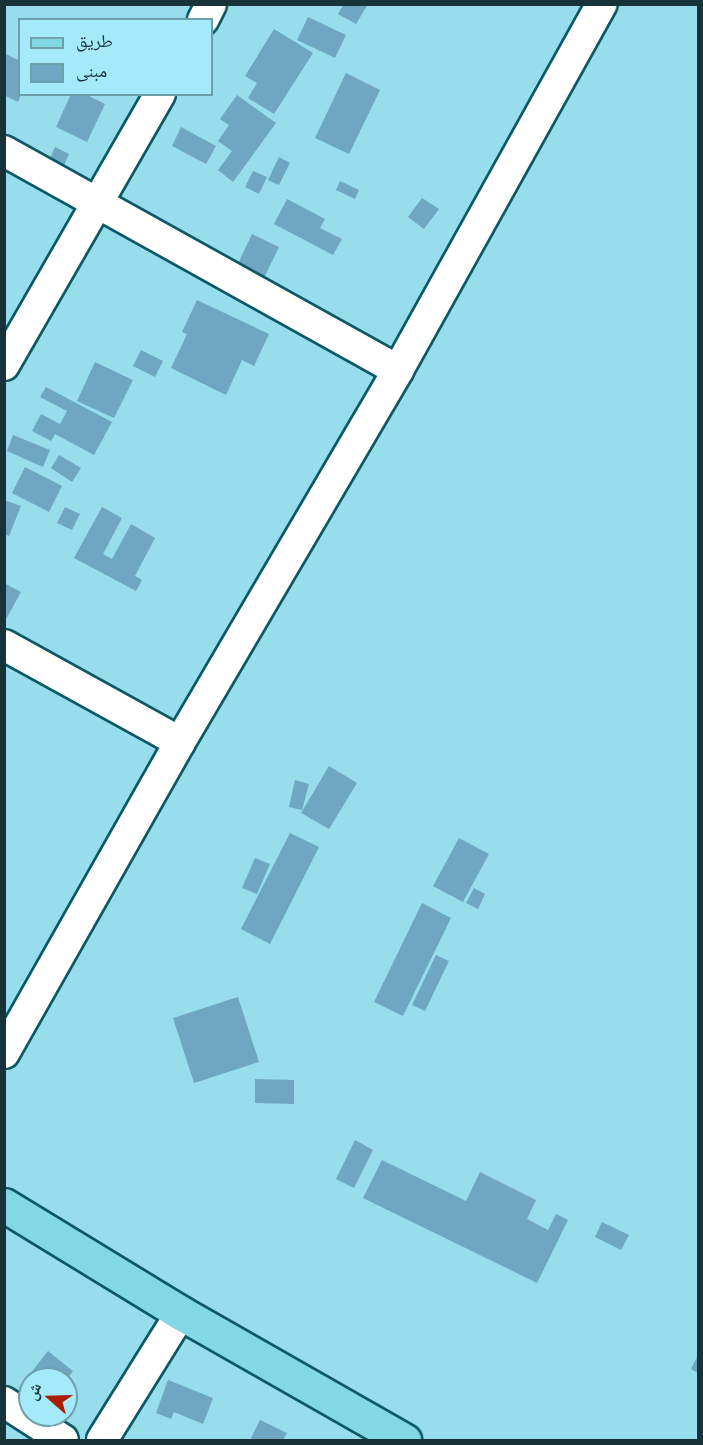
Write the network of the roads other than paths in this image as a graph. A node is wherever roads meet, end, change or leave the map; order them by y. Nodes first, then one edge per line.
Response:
1 (211, 4) edge
2 (602, 4) edge
3 (203, 18) edge
4 (159, 96) edge
5 (4, 151) edge
6 (99, 205) junction
7 (4, 365) edge
8 (398, 370) junction
9 (4, 645) edge
10 (180, 742) junction
11 (4, 1053) edge
12 (4, 1205) edge
13 (181, 1313) junction
14 (4, 1402) edge
15 (63, 1440) edge
16 (102, 1440) edge
17 (404, 1440) edge

1 - 3 street
2 - 8 street
4 - 6 street
5 - 6 street
6 - 7 street
6 - 8 street
8 - 10 street
9 - 10 street
10 - 11 street
12 - 13 main road
13 - 16 street
13 - 17 main road
14 - 15 street

